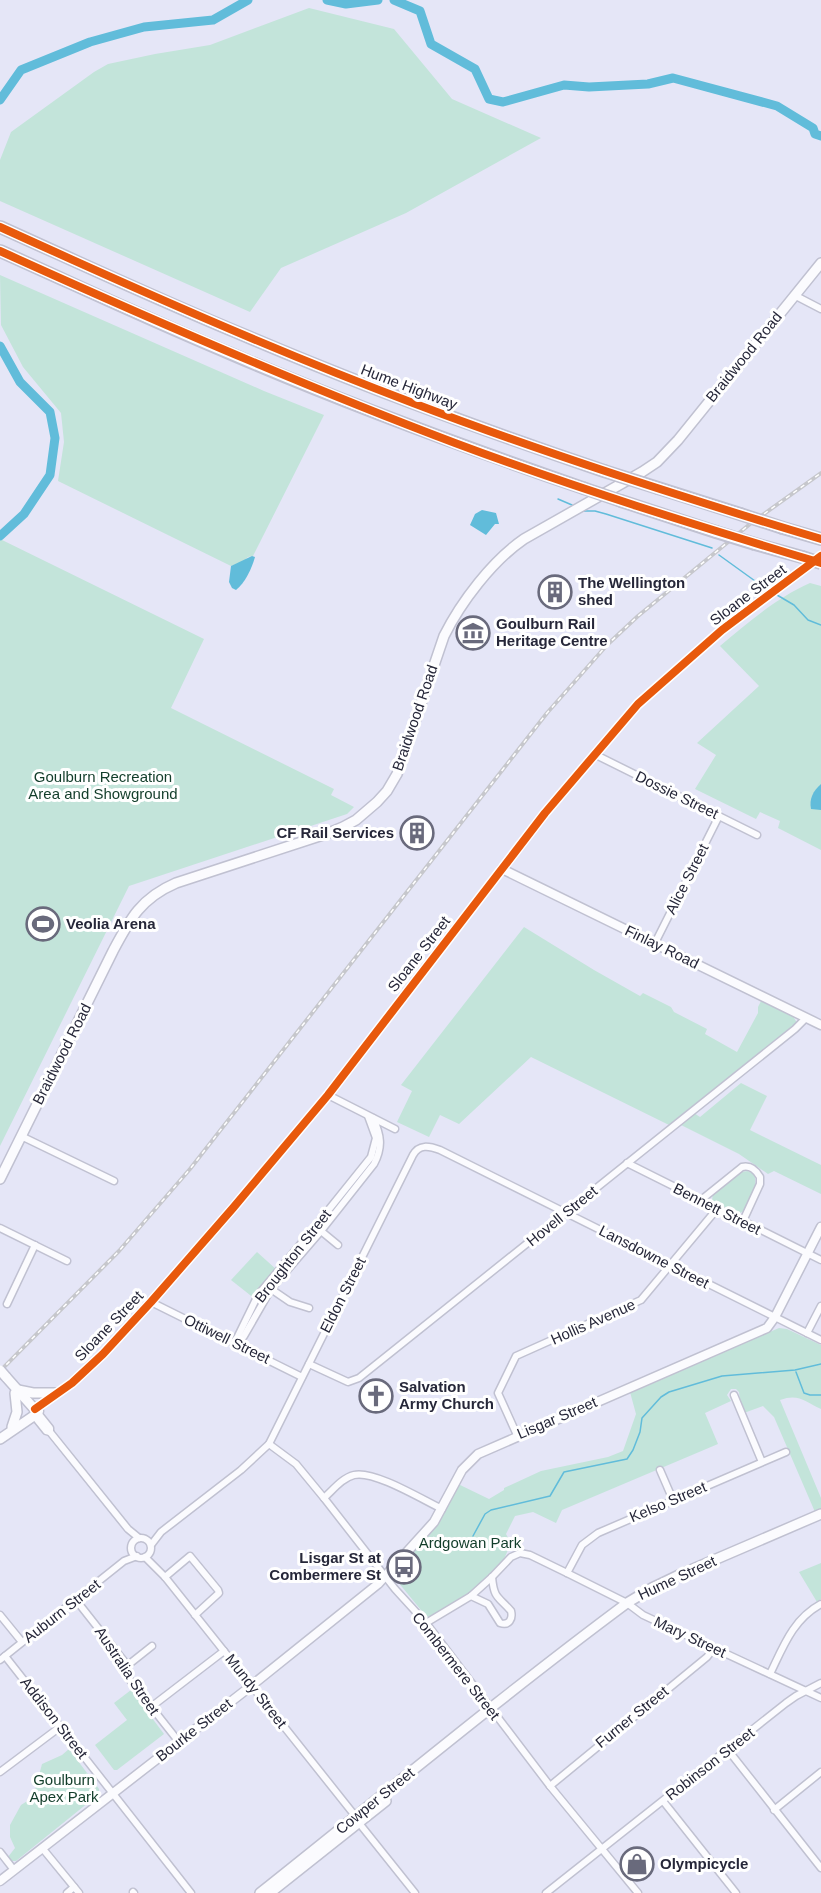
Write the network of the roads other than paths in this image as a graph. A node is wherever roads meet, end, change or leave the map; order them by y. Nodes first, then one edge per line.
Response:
1 (0, 227) edge
2 (0, 251) edge
3 (821, 263) edge
4 (794, 295) junction
5 (821, 309) edge
6 (821, 539) edge
7 (821, 556) edge
8 (821, 563) edge
9 (596, 755) junction
10 (719, 816) junction
11 (757, 835) dead end
12 (502, 869) junction
13 (655, 943) junction
14 (806, 1018) junction
15 (821, 1025) edge
16 (328, 1095) junction
17 (371, 1117) junction
18 (395, 1129) dead end
19 (21, 1136) junction
20 (421, 1147) joint
21 (627, 1163) junction
22 (0, 1179) edge
23 (114, 1181) dead end
24 (701, 1200) junction
25 (717, 1209) junction
26 (567, 1212) junction
27 (743, 1221) junction
28 (821, 1227) edge
29 (0, 1228) edge
30 (321, 1232) junction
31 (35, 1245) junction
32 (338, 1245) dead end
33 (808, 1254) junction
34 (821, 1260) edge
35 (67, 1261) dead end
36 (670, 1266) junction
37 (271, 1289) junction
38 (151, 1302) junction
39 (7, 1304) dead end
40 (821, 1306) edge
41 (309, 1308) dead end
42 (776, 1317) junction
43 (807, 1333) junction
44 (821, 1340) edge
45 (238, 1343) junction
46 (309, 1364) junction
47 (3, 1374) edge
48 (302, 1377) junction
49 (15, 1390) junction
50 (58, 1392) junction
51 (734, 1395) dead end
52 (34, 1413) junction
53 (10, 1430) junction
54 (517, 1436) junction
55 (0, 1439) edge
56 (269, 1444) junction
57 (786, 1452) dead end
58 (762, 1462) junction
59 (660, 1470) dead end
60 (324, 1498) junction
61 (673, 1500) junction
62 (442, 1509) junction
63 (821, 1514) edge
64 (821, 1520) edge
65 (161, 1532) junction
66 (139, 1540) junction
67 (132, 1550) junction
68 (148, 1551) junction
69 (137, 1556) junction
70 (124, 1561) junction
71 (567, 1573) junction
72 (386, 1576) junction
73 (165, 1577) junction
74 (492, 1577) junction
75 (471, 1596) junction
76 (76, 1600) junction
77 (821, 1604) edge
78 (629, 1605) junction
79 (0, 1615) edge
80 (195, 1615) junction
81 (426, 1623) junction
82 (22, 1642) junction
83 (152, 1646) dead end
84 (714, 1648) junction
85 (224, 1651) junction
86 (3, 1658) edge
87 (123, 1669) junction
88 (770, 1674) junction
89 (821, 1683) edge
90 (251, 1686) junction
91 (806, 1690) junction
92 (821, 1698) edge
93 (151, 1707) junction
94 (492, 1712) junction
95 (60, 1726) junction
96 (179, 1742) junction
97 (728, 1750) junction
98 (0, 1772) edge
99 (821, 1772) edge
100 (549, 1786) junction
101 (112, 1793) junction
102 (663, 1801) junction
103 (774, 1810) junction
104 (357, 1820) junction
105 (43, 1849) junction
106 (602, 1849) junction
107 (0, 1852) edge
108 (821, 1868) edge
109 (14, 1870) junction
110 (0, 1881) edge
111 (76, 1890) edge
112 (67, 1893) edge
113 (191, 1893) edge
114 (260, 1893) edge
115 (270, 1893) edge
116 (415, 1893) edge
117 (546, 1893) edge
118 (638, 1893) edge
119 (736, 1893) edge

1 - 6 highway, Hume Highway, bridge
2 - 8 highway, bridge
3 - 4 main road, Braidwood Road
4 - 5 street
4 - 19 main road, Braidwood Road
7 - 9 street, Sloane Street
9 - 10 street, Dossie Street
9 - 12 street, Sloane Street
10 - 11 street, Dossie Street
10 - 13 street, Alice Street
12 - 13 street, Finlay Road
12 - 16 street, Sloane Street
13 - 14 street, Finlay Road
14 - 15 street, Finlay Road
14 - 21 street, Hovell Street
16 - 17 street
16 - 38 street, Sloane Street
17 - 18 street
17 - 30 street, Broughton Street
17 - 45 street, Broughton Street
19 - 22 main road, Braidwood Road
19 - 23 street
20 - 26 street, Lansdowne Street
20 - 46 street, Eldon Street
21 - 24 street, Bennett Street
21 - 26 street, Hovell Street
24 - 25 street, Bennett Street
24 - 27 street
25 - 27 street, Bennett Street
25 - 36 street, Hollis Avenue
26 - 36 street, Lansdowne Street
26 - 46 street, Hovell Street
27 - 33 street, Bennett Street
28 - 33 street
29 - 31 street
30 - 32 street, Broughton Street
30 - 37 street, Broughton Street
31 - 35 street
31 - 39 street
33 - 34 street, Bennett Street
33 - 42 street
36 - 42 street, Lansdowne Street
36 - 54 street, Hollis Avenue
37 - 41 street, Broughton Street
37 - 45 street, Broughton Street
38 - 45 street, Ottiwell Street
38 - 50 street, Sloane Street
40 - 43 street
42 - 43 street, Lansdowne Street
42 - 54 street, Lisgar Street
43 - 44 street, Lansdowne Street
45 - 48 street, Ottiwell Street
46 - 48 street, Eldon Street
47 - 49 main road
48 - 56 street, Eldon Street
49 - 50 main road
49 - 52 main road
49 - 53 main road
50 - 52 street, Sloane Street
51 - 58 street
52 - 53 main road, Sloane Street
52 - 66 street
53 - 55 main road, Sloane Street
54 - 62 street, Lisgar Street
56 - 60 street, Combermere Street
56 - 65 street
57 - 58 street, Kelso Street
58 - 61 street, Kelso Street
59 - 61 street
60 - 62 street
60 - 72 street, Combermere Street
61 - 71 street, Kelso Street
62 - 72 street, Lisgar Street
63 - 78 main road, Hume Street
64 - 78 main road, Hume Street
65 - 66 street
65 - 68 street
66 - 67 street
66 - 68 street, Mundy Street
67 - 69 street
67 - 70 street, Auburn Street
68 - 69 street
68 - 73 street, Mundy Street
69 - 70 street, Auburn Street
70 - 76 street, Auburn Street
71 - 74 street, Mary Street
71 - 78 street, Mary Street
72 - 81 street, Combermere Street
72 - 90 street, Bourke Street
73 - 80 street, Mundy Street
73 - 80 street
74 - 75 street
74 - 75 street
75 - 81 street
76 - 82 street, Auburn Street
76 - 87 street, Australia Street
77 - 88 street
78 - 84 street, Mary Street
78 - 94 main road, Hume Street
79 - 82 street
80 - 85 street, Mundy Street
81 - 94 street, Combermere Street
82 - 86 street, Auburn Street
83 - 87 street
84 - 88 street, Mary Street
84 - 100 street, Furner Street
85 - 90 street, Mundy Street
85 - 93 street
86 - 95 street, Addison Street
87 - 93 street, Australia Street
88 - 91 street, Mary Street
89 - 91 street, Robinson Street
90 - 96 street, Bourke Street
90 - 104 street, Mundy Street
91 - 92 street, Mary Street
91 - 97 street, Robinson Street
93 - 96 street, Australia Street
94 - 100 street, Combermere Street
94 - 104 main road, Cowper Street
95 - 98 street
95 - 101 street, Addison Street
96 - 101 street, Bourke Street
97 - 102 street, Robinson Street
97 - 103 street
99 - 103 street
100 - 106 street, Combermere Street
101 - 105 street, Bourke Street
101 - 113 street, Addison Street
102 - 106 street, Robinson Street
102 - 119 street
103 - 108 street
104 - 114 main road, Cowper Street
104 - 115 main road, Cowper Street
104 - 116 street, Mundy Street
105 - 109 street, Bourke Street
105 - 111 street
106 - 117 street, Robinson Street
106 - 118 street, Combermere Street
107 - 109 street
109 - 110 street, Bourke Street
111 - 112 street

